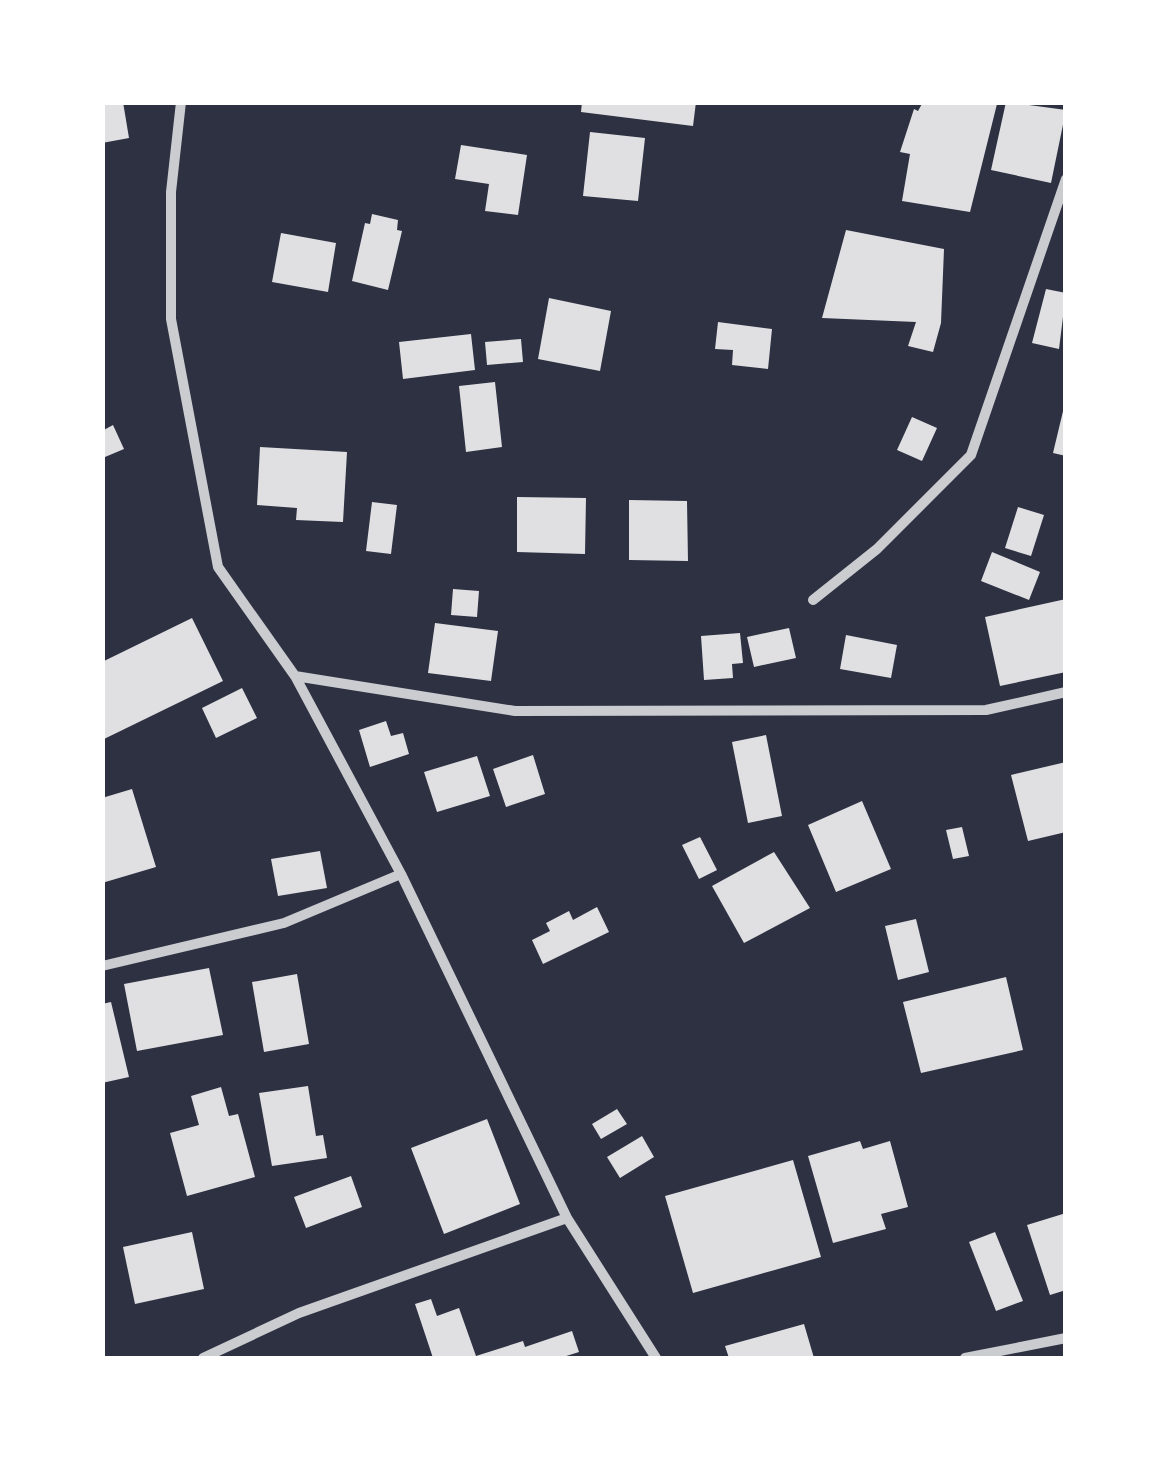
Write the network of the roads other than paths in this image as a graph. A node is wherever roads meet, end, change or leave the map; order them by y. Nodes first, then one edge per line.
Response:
1 (181, 102) edge
2 (1066, 180) edge
3 (813, 600) dead end
4 (295, 676) junction
5 (1066, 692) edge
6 (402, 874) junction
7 (102, 966) edge
8 (566, 1218) junction
9 (1066, 1338) edge
10 (203, 1358) edge
11 (656, 1358) edge
12 (964, 1358) edge

1 - 4 street
2 - 3 street
4 - 5 street
4 - 6 street
6 - 7 street
6 - 8 street
8 - 10 street
8 - 11 street
9 - 12 street

